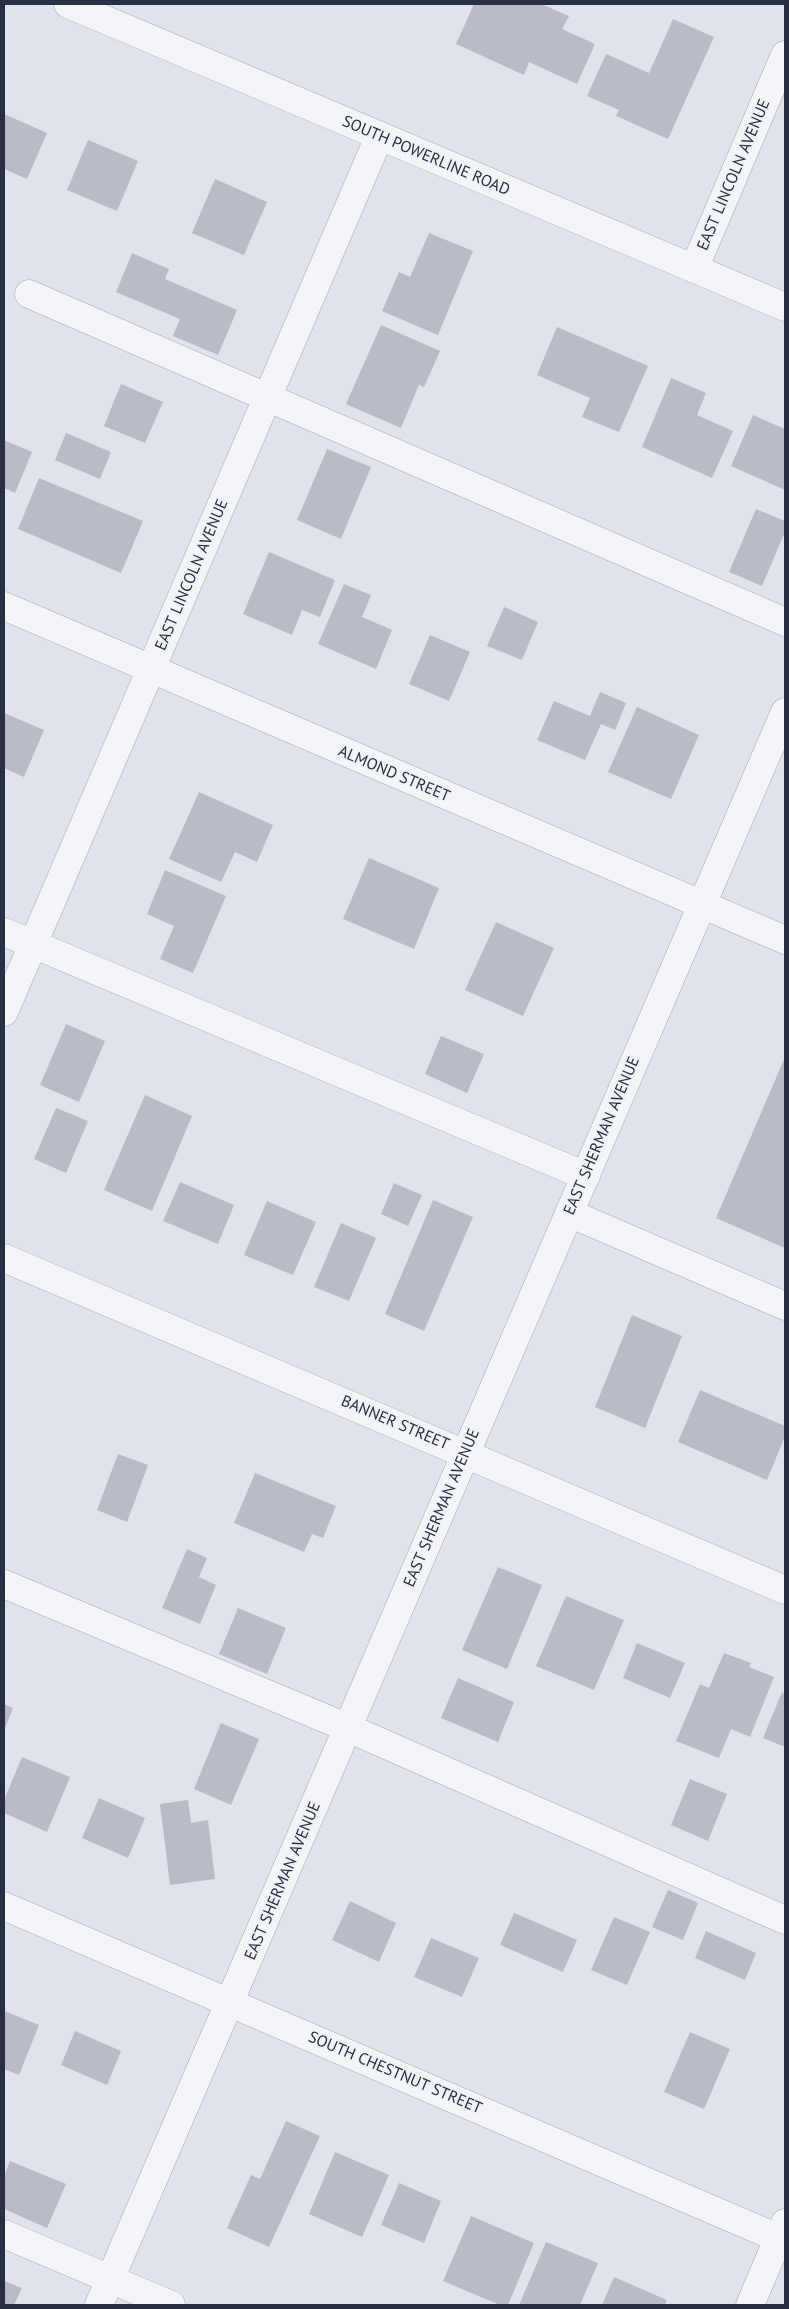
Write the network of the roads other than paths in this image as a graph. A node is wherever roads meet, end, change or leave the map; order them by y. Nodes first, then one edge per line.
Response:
1 (68, 4) edge
2 (785, 55) edge
3 (380, 137) junction
4 (694, 269) junction
5 (29, 294) dead end
6 (785, 307) edge
7 (267, 398) junction
8 (4, 606) edge
9 (785, 622) edge
10 (151, 669) junction
11 (785, 712) edge
12 (702, 905) junction
13 (4, 932) edge
14 (785, 940) edge
15 (33, 944) junction
16 (4, 1012) edge
17 (586, 1176) junction
18 (569, 1213) junction
19 (4, 1258) edge
20 (785, 1306) edge
21 (466, 1453) junction
22 (4, 1584) edge
23 (785, 1590) edge
24 (348, 1728) junction
25 (4, 1906) edge
26 (785, 1920) edge
27 (230, 2003) junction
28 (4, 2234) edge
29 (783, 2234) edge
30 (110, 2279) junction
31 (99, 2305) edge
32 (171, 2305) edge
33 (750, 2305) edge

1 - 3 street, SOUTH POWERLINE ROAD
2 - 4 street, EAST LINCOLN AVENUE
3 - 4 street, SOUTH POWERLINE ROAD
3 - 7 street, EAST LINCOLN AVENUE
4 - 6 street, SOUTH POWERLINE ROAD
5 - 7 street
7 - 9 street
7 - 10 street, EAST LINCOLN AVENUE
8 - 10 street, ALMOND STREET
10 - 12 street, ALMOND STREET
10 - 15 street, EAST LINCOLN AVENUE
11 - 12 street, EAST SHERMAN AVENUE
12 - 14 street, ALMOND STREET
12 - 17 street, EAST SHERMAN AVENUE
13 - 15 street
15 - 16 street, EAST LINCOLN AVENUE
15 - 17 street
17 - 18 street, EAST SHERMAN AVENUE
18 - 20 street
18 - 21 street, EAST SHERMAN AVENUE
19 - 21 street, BANNER STREET
21 - 23 street, BANNER STREET
21 - 24 street, EAST SHERMAN AVENUE
22 - 24 street
24 - 26 street
24 - 27 street, EAST SHERMAN AVENUE
25 - 27 street, SOUTH CHESTNUT STREET
27 - 29 street, SOUTH CHESTNUT STREET
27 - 30 street, EAST SHERMAN AVENUE
28 - 30 street
29 - 33 street
30 - 31 street, EAST SHERMAN AVENUE
30 - 32 street

